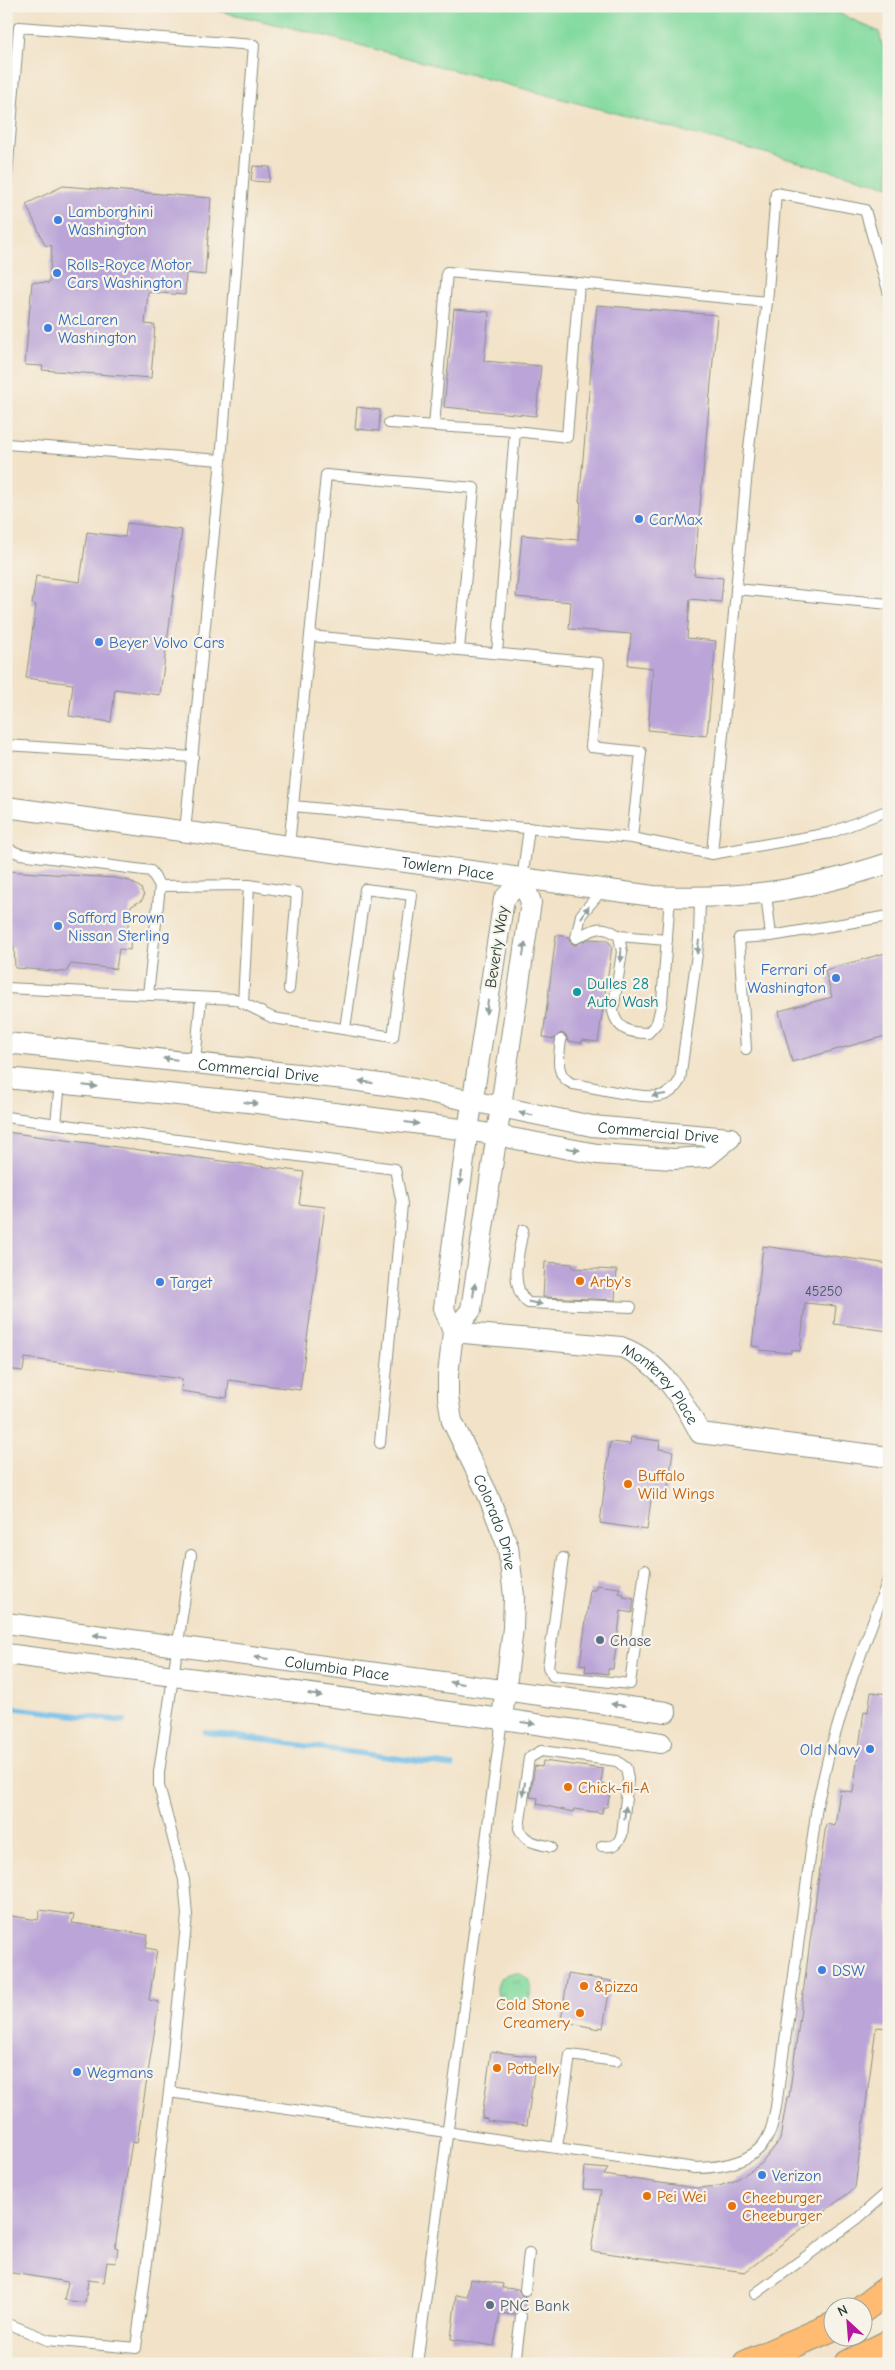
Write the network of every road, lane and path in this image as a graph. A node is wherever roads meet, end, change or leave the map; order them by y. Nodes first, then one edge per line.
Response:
1 (6, 188) edge
2 (578, 284) junction
3 (889, 294) edge
4 (766, 302) junction
5 (388, 423) dead end
6 (434, 426) junction
7 (515, 432) junction
8 (6, 444) edge
9 (221, 460) junction
10 (736, 590) junction
11 (889, 604) edge
12 (310, 636) junction
13 (458, 650) junction
14 (497, 653) junction
15 (6, 746) edge
16 (194, 756) junction
17 (293, 806) junction
18 (6, 807) edge
19 (889, 810) edge
20 (528, 828) junction
21 (185, 832) junction
22 (632, 838) junction
23 (290, 846) junction
24 (6, 848) edge
25 (712, 854) junction
26 (889, 863) edge
27 (522, 880) junction
28 (160, 886) junction
29 (249, 886) junction
30 (602, 890) junction
31 (766, 894) junction
32 (670, 897) junction
33 (700, 898) junction
34 (889, 916) edge
35 (618, 936) junction
36 (771, 936) junction
37 (667, 940) junction
38 (6, 988) edge
39 (289, 989) dead end
40 (148, 995) junction
41 (202, 998) junction
42 (243, 1003) junction
43 (345, 1029) junction
44 (561, 1040) dead end
45 (6, 1043) edge
46 (746, 1049) dead end
47 (195, 1062) junction
48 (6, 1078) edge
49 (60, 1083) junction
50 (472, 1101) junction
51 (501, 1108) junction
52 (6, 1117) edge
53 (56, 1123) junction
54 (468, 1130) junction
55 (497, 1136) junction
56 (523, 1230) dead end
57 (631, 1307) dead end
58 (453, 1332) junction
59 (380, 1443) dead end
60 (889, 1457) edge
61 (191, 1555) dead end
62 (563, 1558) dead end
63 (645, 1570) dead end
64 (889, 1577) edge
65 (6, 1623) edge
66 (177, 1647) junction
67 (6, 1654) edge
68 (173, 1676) junction
69 (504, 1689) junction
70 (666, 1712) dead end
71 (502, 1719) junction
72 (661, 1742) dead end
73 (602, 1846) dead end
74 (551, 1847) dead end
75 (616, 2061) dead end
76 (169, 2092) junction
77 (447, 2131) junction
78 (557, 2147) junction
79 (889, 2191) edge
80 (530, 2253) dead end
81 (889, 2289) edge
82 (524, 2290) dead end
83 (755, 2294) dead end
84 (872, 2302) edge
85 (889, 2302) edge
86 (872, 2310) edge
87 (521, 2316) dead end
88 (6, 2323) edge
89 (822, 2331) edge
90 (889, 2344) edge
91 (853, 2362) edge
92 (416, 2364) edge
93 (515, 2364) edge
94 (747, 2364) edge

1 - 9 lane
2 - 4 lane
2 - 6 lane
2 - 7 lane
3 - 4 lane
4 - 10 lane
5 - 6 lane
6 - 7 lane
7 - 14 lane
8 - 9 lane
9 - 16 lane
10 - 11 lane
10 - 25 lane
12 - 13 lane
12 - 13 lane
12 - 17 lane
13 - 14 lane
14 - 22 lane
15 - 16 lane
16 - 21 lane
17 - 20 lane
17 - 23 lane
18 - 21 street, Towlern Place
19 - 25 lane
20 - 22 lane
20 - 27 lane
21 - 23 street, Towlern Place
22 - 25 lane
23 - 27 street, Towlern Place
24 - 28 lane
26 - 31 street, Towlern Place
27 - 30 street, Towlern Place
27 -> 50 street, Beverly Way
51 -> 27 street, Beverly Way
28 - 29 lane
28 - 40 lane
29 - 39 lane
29 - 42 lane
30 - 32 street, Towlern Place
35 -> 30 lane
31 - 33 street, Towlern Place
31 - 36 lane
32 - 33 street, Towlern Place
32 - 37 lane
33 -> 44 lane
34 - 36 lane
35 - 37 lane
35 -> 37 lane
36 - 46 lane
38 - 40 lane
40 - 41 lane
41 - 42 lane
41 - 47 lane
42 - 43 lane
43 - 43 lane
47 -> 45 street, Commercial Drive
50 -> 47 street, Commercial Drive
48 - 49 street, Commercial Drive
49 - 53 lane
49 -> 54 street, Commercial Drive
50 - 51 street, Commercial Drive
50 - 54 street, Beverly Way
51 - 55 street, Beverly Way
55 -> 51 street, Commercial Drive
52 - 53 lane
53 - 59 lane
54 - 55 street, Commercial Drive
54 -> 58 street, Colorado Drive
58 -> 55 street
56 -> 57 lane
58 - 60 street, Monterey Place
58 - 69 street, Colorado Drive
61 - 66 lane
62 - 63 lane
64 - 78 lane
66 -> 65 street, Columbia Place
66 - 68 lane
69 -> 66 street, Columbia Place
67 - 68 street, Columbia Place
68 -> 71 street, Columbia Place
68 - 76 lane
70 -> 69 street, Columbia Place
69 - 71 street, Colorado Drive
71 -> 72 street, Columbia Place
71 - 77 lane
73 -> 74 lane
75 - 78 lane
76 - 77 lane
76 - 88 lane
77 - 78 lane
77 - 92 lane
79 - 83 lane
80 - 82 lane
81 - 84 main road
85 - 86 main road
87 - 93 lane
89 - 94 main road
90 - 91 main road

